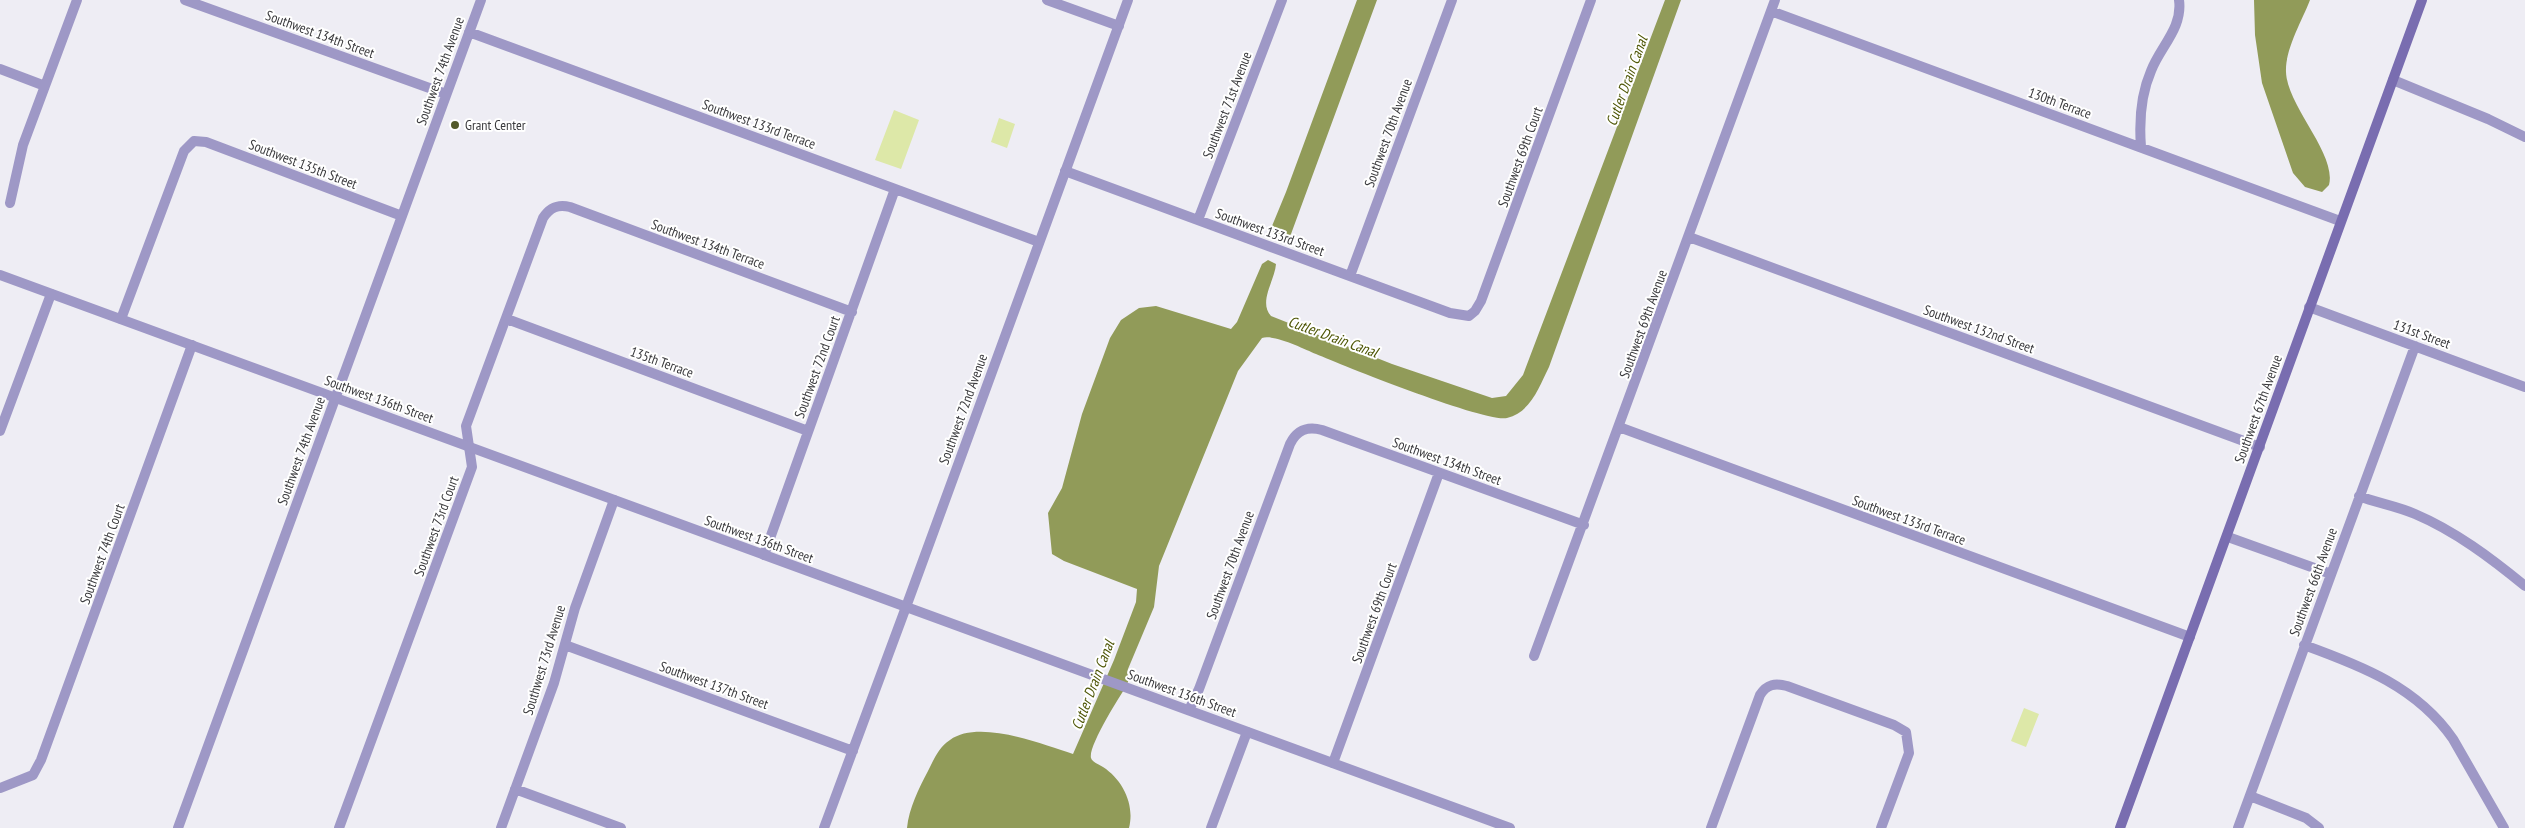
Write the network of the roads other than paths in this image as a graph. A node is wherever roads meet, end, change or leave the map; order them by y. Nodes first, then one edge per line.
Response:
1 (76, 0) edge
2 (186, 0) edge
3 (481, 0) edge
4 (1047, 0) edge
5 (1128, 0) edge
6 (1282, 0) edge
7 (1452, 0) edge
8 (1592, 0) edge
9 (1775, 0) edge
10 (2179, 0) edge
11 (2422, 0) edge
12 (1771, 11) junction
13 (1119, 26) junction
14 (469, 32) junction
15 (0, 69) edge
16 (2393, 80) junction
17 (45, 86) junction
18 (446, 94) junction
19 (2525, 137) edge
20 (2140, 147) junction
21 (1066, 171) junction
22 (896, 189) junction
23 (10, 203) dead end
24 (554, 207) joint
25 (402, 216) junction
26 (1198, 220) junction
27 (2340, 221) junction
28 (1689, 237) junction
29 (1039, 242) junction
30 (0, 275) edge
31 (1350, 276) junction
32 (51, 294) junction
33 (2310, 308) junction
34 (852, 312) junction
35 (1465, 316) joint
36 (122, 319) junction
37 (507, 319) junction
38 (192, 345) junction
39 (2415, 346) junction
40 (2525, 387) edge
41 (335, 398) junction
42 (1, 425) edge
43 (1619, 427) junction
44 (808, 431) junction
45 (1300, 431) joint
46 (468, 446) junction
47 (2260, 447) junction
48 (1439, 473) junction
49 (2359, 496) junction
50 (614, 500) junction
51 (1584, 525) junction
52 (2228, 537) junction
53 (764, 555) junction
54 (2331, 574) junction
55 (2525, 586) edge
56 (906, 607) junction
57 (2190, 637) junction
58 (565, 645) junction
59 (2304, 645) junction
60 (1534, 656) dead end
61 (1189, 710) junction
62 (1246, 732) junction
63 (853, 751) junction
64 (1333, 763) junction
65 (0, 788) edge
66 (515, 789) junction
67 (2250, 796) junction
68 (178, 828) edge
69 (339, 828) edge
70 (501, 828) edge
71 (621, 828) edge
72 (824, 828) edge
73 (1211, 828) edge
74 (1510, 828) edge
75 (1711, 828) edge
76 (1881, 828) edge
77 (2120, 828) edge
78 (2238, 828) edge
79 (2320, 828) edge
80 (2504, 828) edge

1 - 17 street
2 - 18 street, Southwest 134th Street
3 - 14 street, Southwest 74th Avenue
4 - 13 street
5 - 13 street, Southwest 72nd Avenue
6 - 26 street, Southwest 71st Avenue
7 - 31 street, Southwest 70th Avenue
8 - 35 street, Southwest 69th Court
9 - 12 street, Southwest 69th Avenue
10 - 20 street
11 - 16 main road, Southwest 67th Avenue
12 - 20 street, 130th Terrace
12 - 28 street, Southwest 69th Avenue
13 - 21 street, Southwest 72nd Avenue
14 - 18 street, Southwest 74th Avenue
14 - 22 street, Southwest 133rd Terrace
15 - 17 street
16 - 19 street
16 - 27 main road, Southwest 67th Avenue
17 - 23 street
18 - 25 street, Southwest 74th Avenue
20 - 27 street, 130th Terrace
21 - 26 street, Southwest 133rd Street
21 - 29 street, Southwest 72nd Avenue
22 - 29 street, Southwest 133rd Terrace
22 - 34 street, Southwest 72nd Court
24 - 34 street, Southwest 134th Terrace
24 - 37 street, Southwest 73rd Court
25 - 36 street, Southwest 135th Street
25 - 41 street, Southwest 74th Avenue
26 - 31 street, Southwest 133rd Street
27 - 33 main road, Southwest 67th Avenue
28 - 43 street, Southwest 69th Avenue
28 - 47 street, Southwest 132nd Street
29 - 56 street, Southwest 72nd Avenue
30 - 32 street, Southwest 136th Street
31 - 35 street, Southwest 133rd Street
32 - 36 street, Southwest 136th Street
32 - 42 street
33 - 39 street, 131st Street
33 - 47 main road, Southwest 67th Avenue
34 - 44 street, Southwest 72nd Court
36 - 38 street, Southwest 136th Street
37 - 44 street, 135th Terrace
37 - 46 street, Southwest 73rd Court
38 - 41 street, Southwest 136th Street
38 - 65 street, Southwest 74th Court
39 - 40 street, 131st Street
39 - 49 street, Southwest 66th Avenue
41 - 46 street, Southwest 136th Street
41 - 68 street, Southwest 74th Avenue
43 - 51 street, Southwest 69th Avenue
43 - 57 street, Southwest 133rd Terrace
44 - 53 street, Southwest 72nd Court
45 - 48 street, Southwest 134th Street
45 - 61 street, Southwest 70th Avenue
46 - 50 street, Southwest 136th Street
46 - 69 street, Southwest 73rd Court
47 - 52 main road, Southwest 67th Avenue
48 - 51 street, Southwest 134th Street
48 - 64 street, Southwest 69th Court
49 - 54 street, Southwest 66th Avenue
49 - 55 street
50 - 53 street, Southwest 136th Street
50 - 58 street, Southwest 73rd Avenue
51 - 60 street, Southwest 69th Avenue
52 - 54 street
52 - 57 main road, Southwest 67th Avenue
53 - 56 street, Southwest 136th Street
54 - 59 street, Southwest 66th Avenue
56 - 61 street, Southwest 136th Street
56 - 63 street, Southwest 72nd Avenue
57 - 77 main road, Southwest 67th Avenue
58 - 63 street, Southwest 137th Street
58 - 66 street, Southwest 73rd Avenue
59 - 67 street, Southwest 66th Avenue
59 - 80 street
61 - 62 street, Southwest 136th Street
62 - 64 street, Southwest 136th Street
62 - 73 street
63 - 72 street, Southwest 72nd Avenue
64 - 74 street, Southwest 136th Street
66 - 70 street, Southwest 73rd Avenue
66 - 71 street
67 - 78 street, Southwest 66th Avenue
67 - 79 street
75 - 76 street

